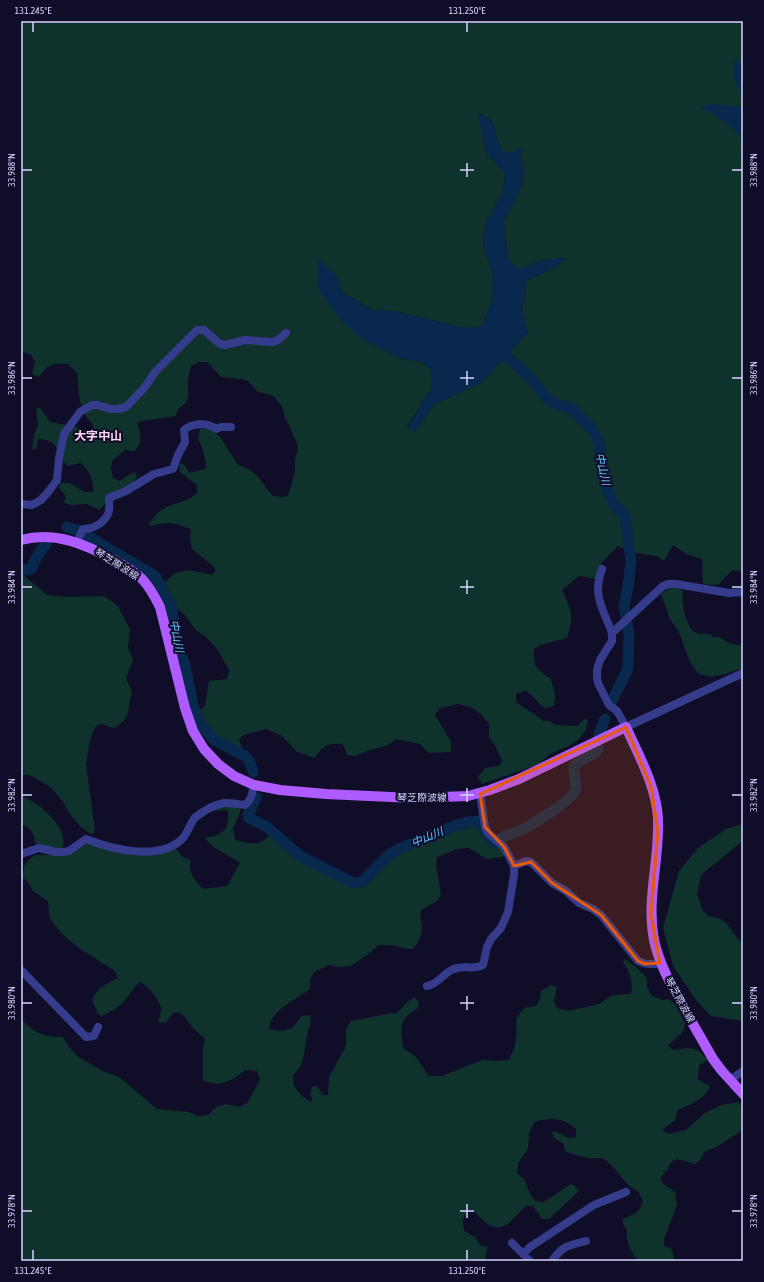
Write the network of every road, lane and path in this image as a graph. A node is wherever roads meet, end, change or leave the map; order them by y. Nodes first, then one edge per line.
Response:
1 (286, 333) dead end
2 (231, 427) dead end
3 (21, 504) edge
4 (21, 540) edge
5 (77, 542) junction
6 (602, 569) dead end
7 (743, 592) edge
8 (612, 633) junction
9 (743, 673) edge
10 (626, 727) junction
11 (254, 785) junction
12 (480, 794) junction
13 (21, 854) edge
14 (514, 866) junction
15 (660, 963) junction
16 (21, 970) edge
17 (427, 986) dead end
18 (98, 1027) dead end
19 (743, 1071) edge
20 (730, 1080) junction
21 (743, 1094) edge
22 (626, 1192) dead end
23 (586, 1241) dead end
24 (512, 1243) dead end
25 (523, 1254) junction
26 (530, 1261) edge
27 (552, 1261) edge

1 - 3 street
2 - 5 street
4 - 5 main road, 琴芝際波線
5 - 11 main road, 琴芝際波線
6 - 8 street
7 - 8 street
8 - 10 street
9 - 10 street
10 - 12 main road, 琴芝際波線
10 - 15 main road, 琴芝際波線
11 - 12 main road, 琴芝際波線
11 - 13 street
12 - 14 street
14 - 15 street
14 - 17 street
15 - 20 main road, 琴芝際波線
16 - 18 street
19 - 20 street
20 - 21 main road, 琴芝際波線
22 - 25 street
23 - 27 street
24 - 25 street
25 - 26 street

